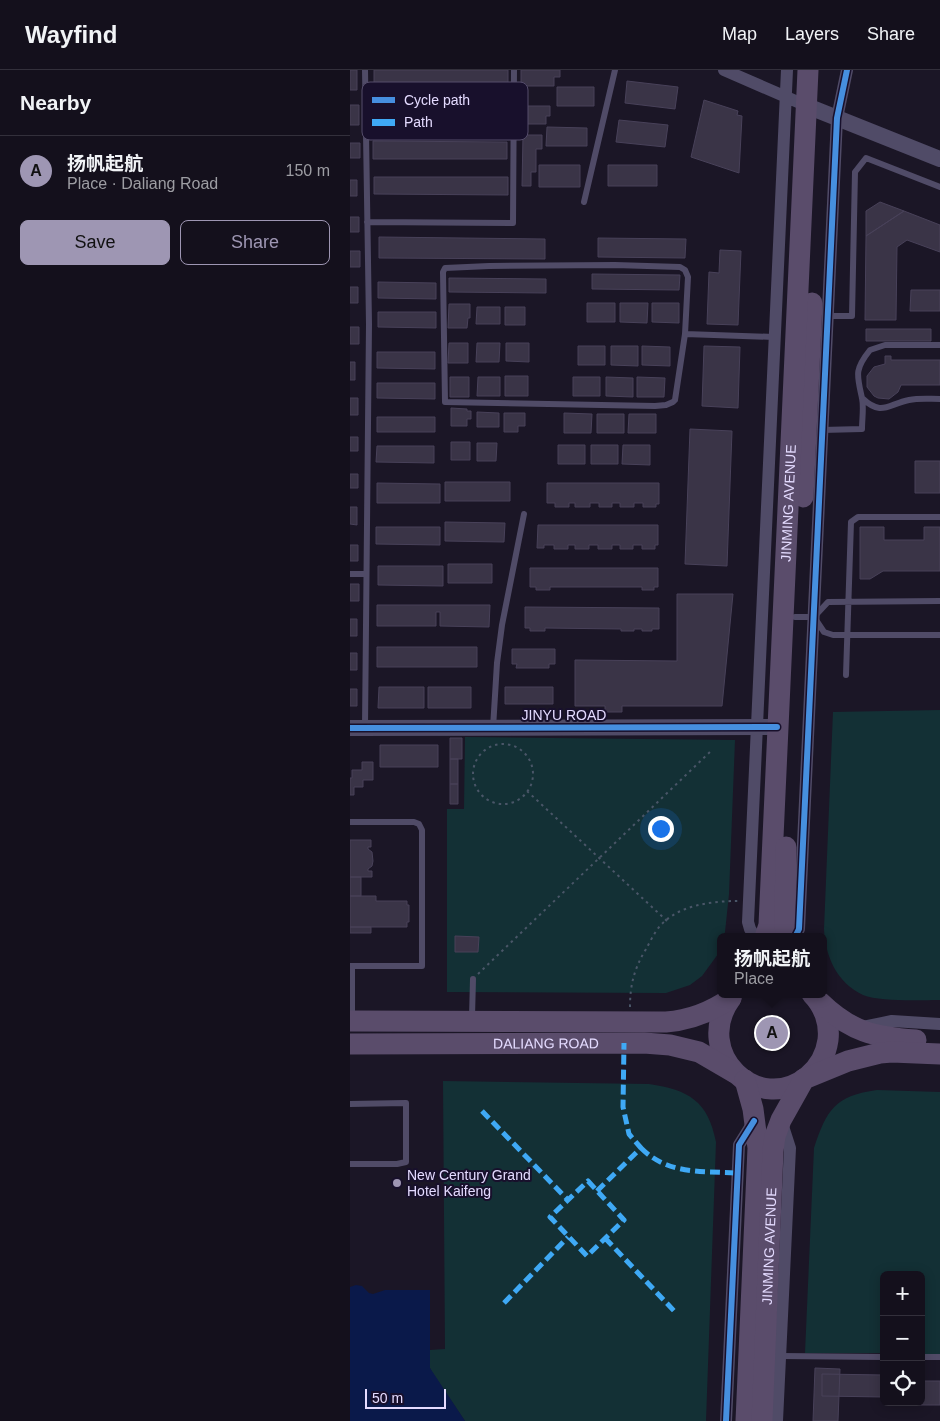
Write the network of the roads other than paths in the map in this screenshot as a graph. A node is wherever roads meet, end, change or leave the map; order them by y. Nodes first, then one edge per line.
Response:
1 (615, 70) edge
2 (724, 70) edge
3 (787, 70) edge
4 (808, 70) edge
5 (822, 70) edge
6 (847, 70) edge
7 (786, 96) junction
8 (822, 112) junction
9 (366, 140) edge
10 (514, 140) edge
11 (940, 159) edge
12 (940, 186) edge
13 (584, 202) dead end
14 (367, 222) junction
15 (827, 316) junction
16 (685, 334) junction
17 (774, 337) junction
18 (940, 345) edge
19 (862, 398) junction
20 (940, 399) edge
21 (822, 430) junction
22 (524, 514) dead end
23 (940, 517) edge
24 (350, 574) edge
25 (366, 574) junction
26 (849, 601) junction
27 (940, 601) edge
28 (804, 617) junction
29 (847, 635) junction
30 (940, 635) edge
31 (846, 675) dead end
32 (768, 727) junction
33 (358, 728) edge
34 (493, 728) junction
35 (350, 822) edge
36 (752, 933) edge
37 (766, 933) edge
38 (786, 933) edge
39 (798, 933) edge
40 (351, 966) edge
41 (473, 979) road end
42 (730, 998) edge
43 (732, 998) edge
44 (815, 998) edge
45 (816, 998) edge
46 (351, 1021) edge
47 (472, 1021) junction
48 (940, 1024) edge
49 (858, 1028) junction
50 (940, 1041) edge
51 (350, 1044) edge
52 (940, 1054) edge
53 (740, 1077) junction
54 (804, 1079) junction
55 (350, 1104) edge
56 (780, 1120) junction
57 (754, 1121) junction
58 (350, 1164) edge
59 (780, 1356) junction
60 (880, 1356) edge
61 (925, 1357) edge
62 (940, 1357) edge
63 (726, 1421) edge
64 (746, 1421) edge
65 (762, 1421) edge
66 (777, 1421) edge

1 - 13 lane
2 - 7 street
3 - 7 street
4 - 8 main road, JINMING AVENUE
5 - 8 main road, JINMING AVENUE
6 - 8 street
7 - 8 street
7 - 17 street
8 - 11 street
8 - 15 street
8 - 28 main road, JINMING AVENUE
8 - 32 main road, JINMING AVENUE
9 - 14 lane
10 - 14 lane
12 - 15 lane
14 - 25 lane
15 - 21 street
16 - 16 lane
16 - 17 lane
17 - 32 street
18 - 19 lane
19 - 20 lane
19 - 21 lane
21 - 28 street
22 - 34 lane
23 - 26 lane
24 - 25 lane
25 - 33 lane
26 - 27 lane
26 - 28 lane
26 - 29 lane
28 - 29 lane
28 - 38 main road, JINMING AVENUE
28 - 39 street
29 - 30 lane
29 - 31 lane
32 - 34 street, JINYU ROAD
32 - 36 street
32 - 37 main road, JINMING AVENUE
33 - 34 street, JINYU ROAD
35 - 40 lane
40 - 46 lane
41 - 47 lane
42 - 47 main road, DALIANG ROAD
43 - 53 main road
44 - 54 main road, JINMING AVENUE
45 - 49 main road
46 - 47 main road, DALIANG ROAD
48 - 49 street
49 - 50 main road
51 - 53 main road, DALIANG ROAD
52 - 54 main road
53 - 54 main road, DALIANG ROAD
53 - 57 main road, JINMING AVENUE
54 - 56 main road, JINMING AVENUE
55 - 58 lane
56 - 59 street
56 - 65 main road, JINMING AVENUE
57 - 63 street
57 - 64 main road, JINMING AVENUE
59 - 60 lane
59 - 66 street
61 - 62 lane

